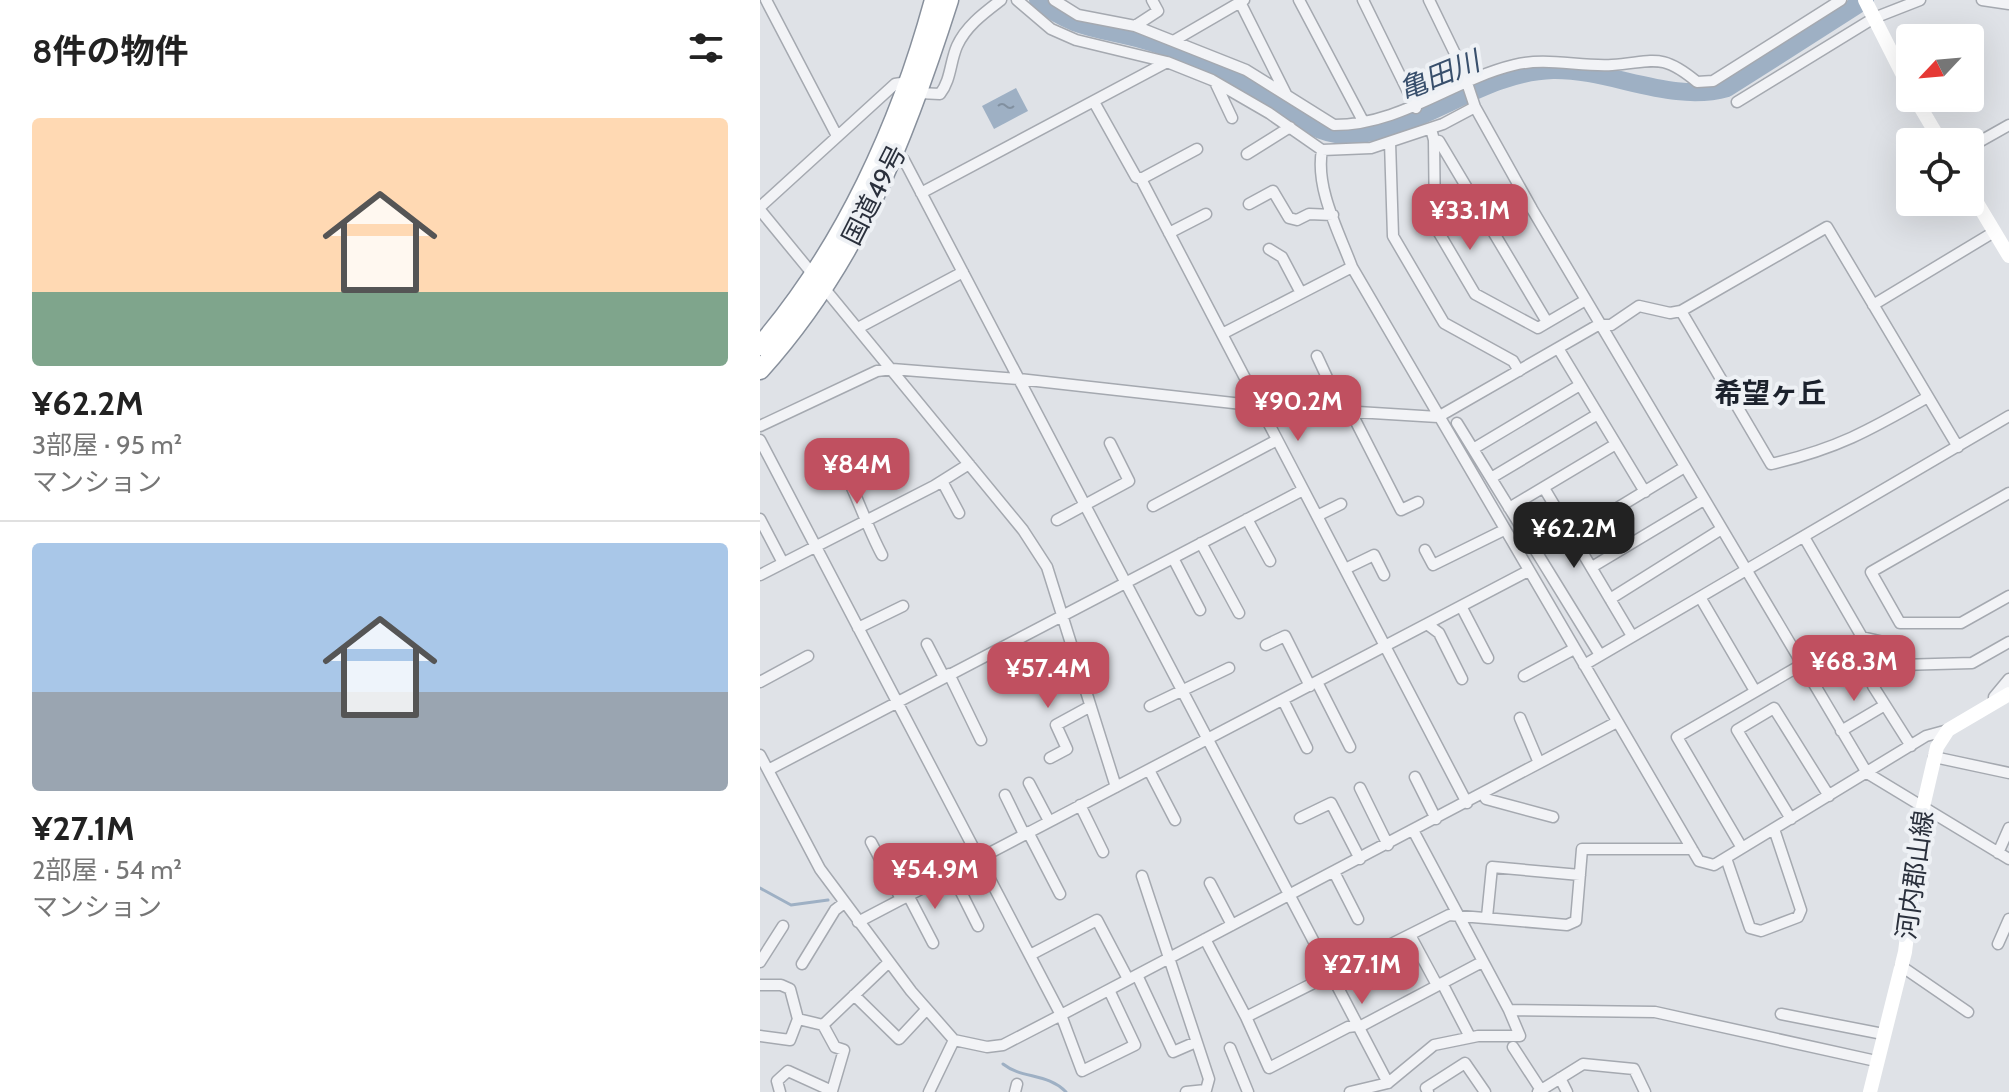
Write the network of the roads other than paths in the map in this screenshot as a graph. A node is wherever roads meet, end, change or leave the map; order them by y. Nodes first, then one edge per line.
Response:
1 (766, 0) edge
2 (934, 0) edge
3 (949, 0) edge
4 (1001, 0) edge
5 (1017, 0) edge
6 (1054, 0) edge
7 (1152, 0) edge
8 (1299, 0) edge
9 (1363, 0) edge
10 (1429, 0) edge
11 (1841, 0) edge
12 (1865, 0) edge
13 (1920, 0) edge
14 (1982, 0) edge
15 (1242, 1) edge
16 (2009, 4) edge
17 (1874, 18) junction
18 (1135, 26) junction
19 (1175, 40) junction
20 (1896, 61) edge
21 (1167, 62) junction
22 (1215, 82) junction
23 (1467, 82) junction
24 (913, 87) junction
25 (1286, 96) junction
26 (1094, 102) junction
27 (1737, 102) dead end
28 (1475, 107) junction
29 (1416, 108) junction
30 (1232, 118) dead end
31 (1363, 121) junction
32 (2009, 125) edge
33 (1290, 127) junction
34 (836, 134) junction
35 (1432, 134) junction
36 (1984, 139) edge
37 (1390, 142) junction
38 (1197, 149) dead end
39 (1322, 150) junction
40 (1247, 154) dead end
41 (896, 155) junction
42 (1141, 179) junction
43 (921, 193) junction
44 (1249, 204) dead end
45 (760, 208) edge
46 (1206, 214) dead end
47 (1333, 215) junction
48 (1984, 215) edge
49 (1994, 232) junction
50 (1169, 233) junction
51 (1269, 249) dead end
52 (2009, 256) edge
53 (1352, 267) junction
54 (963, 272) junction
55 (819, 284) junction
56 (1301, 293) junction
57 (1584, 301) junction
58 (1873, 305) junction
59 (1681, 311) junction
60 (1547, 322) junction
61 (1598, 325) junction
62 (858, 328) junction
63 (1222, 334) junction
64 (760, 346) edge
65 (1558, 348) junction
66 (1317, 356) dead end
67 (892, 369) junction
68 (760, 370) edge
69 (1519, 371) junction
70 (1019, 379) junction
71 (1580, 385) junction
72 (1928, 397) junction
73 (1260, 406) junction
74 (1347, 412) junction
75 (1598, 414) junction
76 (1438, 417) junction
77 (2008, 419) edge
78 (1457, 423) dead end
79 (760, 426) edge
80 (760, 440) edge
81 (1277, 440) junction
82 (1110, 443) dead end
83 (1616, 444) junction
84 (1958, 447) junction
85 (1473, 449) junction
86 (969, 464) junction
87 (1683, 468) junction
88 (844, 471) dead end
89 (1491, 478) junction
90 (942, 481) junction
91 (1544, 488) junction
92 (1303, 490) junction
93 (1645, 492) junction
94 (2009, 493) edge
95 (1702, 501) junction
96 (1418, 502) dead end
97 (1341, 504) dead end
98 (1084, 505) junction
99 (1153, 506) dead end
100 (1509, 508) junction
101 (959, 513) dead end
102 (1317, 516) junction
103 (760, 519) edge
104 (1247, 519) junction
105 (867, 520) junction
106 (1057, 520) dead end
107 (1504, 530) junction
108 (1720, 530) junction
109 (1573, 535) junction
110 (1804, 537) junction
111 (1201, 543) junction
112 (815, 546) junction
113 (1425, 550) dead end
114 (882, 555) dead end
115 (1173, 558) junction
116 (1270, 561) dead end
117 (783, 563) junction
118 (1592, 567) junction
119 (1345, 569) junction
120 (1528, 571) junction
121 (1745, 572) junction
122 (760, 575) edge
123 (1384, 575) dead end
124 (1125, 583) junction
125 (2009, 596) edge
126 (1700, 597) junction
127 (1610, 599) junction
128 (903, 606) dead end
129 (1461, 606) junction
130 (1200, 610) dead end
131 (1239, 613) dead end
132 (1062, 616) junction
133 (1427, 624) junction
134 (858, 628) junction
135 (1632, 636) junction
136 (2009, 642) edge
137 (927, 644) dead end
138 (1266, 645) dead end
139 (1385, 646) junction
140 (1574, 649) junction
141 (1600, 655) junction
142 (808, 656) dead end
143 (1488, 658) dead end
144 (1584, 665) junction
145 (1801, 665) junction
146 (1229, 668) dead end
147 (947, 676) junction
148 (1524, 676) dead end
149 (1462, 679) dead end
150 (2009, 679) edge
151 (760, 682) edge
152 (1314, 684) junction
153 (1873, 686) dead end
154 (1182, 691) junction
155 (1755, 691) junction
156 (2009, 694) edge
157 (1283, 700) junction
158 (897, 701) junction
159 (1994, 703) junction
160 (1885, 705) junction
161 (1150, 706) dead end
162 (1089, 707) junction
163 (1520, 718) dead end
164 (1617, 722) junction
165 (1948, 730) junction
166 (1841, 731) junction
167 (981, 740) dead end
168 (1208, 741) junction
169 (1911, 746) junction
170 (1350, 747) dead end
171 (1307, 748) dead end
172 (760, 755) edge
173 (1934, 757) junction
174 (1050, 758) dead end
175 (1539, 763) junction
176 (1149, 770) junction
177 (765, 771) edge
178 (1867, 773) junction
179 (2009, 773) edge
180 (1415, 777) dead end
181 (1029, 783) dead end
182 (1116, 787) junction
183 (1360, 788) dead end
184 (1483, 794) junction
185 (1005, 795) dead end
186 (1829, 796) junction
187 (1467, 803) junction
188 (1080, 805) junction
189 (1923, 807) junction
190 (1553, 817) dead end
191 (1300, 818) dead end
192 (1436, 819) junction
193 (1791, 819) junction
194 (1175, 820) dead end
195 (1049, 821) junction
196 (2009, 828) edge
197 (1774, 829) junction
198 (1414, 832) junction
199 (1026, 833) junction
200 (871, 842) dead end
201 (1388, 845) junction
202 (1742, 848) junction
203 (1692, 849) junction
204 (1103, 852) dead end
205 (1998, 853) junction
206 (978, 858) junction
207 (1726, 858) junction
208 (1360, 859) junction
209 (2009, 859) edge
210 (951, 872) junction
211 (1334, 872) junction
212 (1580, 875) junction
213 (1142, 876) dead end
214 (1210, 883) dead end
215 (1060, 894) dead end
216 (1288, 896) junction
217 (904, 897) junction
218 (844, 903) junction
219 (1456, 914) junction
220 (1487, 917) junction
221 (1358, 919) dead end
222 (2009, 919) edge
223 (858, 922) junction
224 (1232, 925) junction
225 (783, 926) dead end
226 (978, 926) dead end
227 (1410, 935) junction
228 (1205, 939) junction
229 (933, 943) dead end
230 (1998, 944) dead end
231 (1030, 955) junction
232 (1168, 958) junction
233 (760, 962) edge
234 (889, 962) junction
235 (1482, 962) junction
236 (802, 964) dead end
237 (1901, 966) junction
238 (1330, 975) junction
239 (1133, 977) junction
240 (1439, 984) junction
241 (760, 985) edge
242 (1109, 990) junction
243 (854, 995) junction
244 (926, 1010) junction
245 (1509, 1010) junction
246 (1968, 1012) dead end
247 (1781, 1014) dead end
248 (1061, 1015) junction
249 (1246, 1017) junction
250 (798, 1019) junction
251 (823, 1025) junction
252 (1356, 1025) junction
253 (1883, 1034) junction
254 (760, 1036) edge
255 (1470, 1037) junction
256 (954, 1040) junction
257 (1196, 1042) junction
258 (1513, 1047) dead end
259 (1230, 1048) dead end
260 (1876, 1061) junction
261 (1560, 1078) junction
262 (1388, 1083) junction
263 (1540, 1091) edge
264 (780, 1092) edge
265 (832, 1092) edge
266 (929, 1092) edge
267 (1186, 1092) edge
268 (1248, 1092) edge
269 (1350, 1092) edge
270 (1428, 1092) edge
271 (1485, 1092) edge
272 (1567, 1092) edge
273 (1645, 1092) edge
274 (1870, 1092) edge

1 - 34 street
2 - 24 highway, 国道49号
3 - 24 highway, 国道49号
4 - 24 street
5 - 21 street
6 - 18 street
7 - 18 street
8 - 31 street
9 - 29 street
10 - 23 street
11 - 23 street
12 - 17 main road
13 - 17 street
14 - 16 street
15 - 19 street
15 - 25 street
17 - 20 main road
17 - 27 street
18 - 19 street
19 - 25 street
21 - 22 street
21 - 26 street
22 - 30 street
22 - 33 street
23 - 28 street
23 - 29 street
24 - 34 street
24 - 41 highway, 国道49号
24 - 55 highway, 国道49号
25 - 31 street
26 - 42 street
26 - 43 street
28 - 35 street
28 - 57 street
29 - 31 street
32 - 36 street
33 - 39 street
33 - 40 street
34 - 45 street
35 - 37 street
35 - 60 street
35 - 60 street
37 - 39 street
37 - 69 street
38 - 42 street
39 - 47 street
41 - 43 street
41 - 55 highway, 国道49号
42 - 50 street
43 - 54 street
44 - 47 street
45 - 55 street
46 - 50 street
47 - 53 street
48 - 49 main road
49 - 52 main road
49 - 58 street
50 - 63 street
51 - 56 street
53 - 56 street
53 - 76 street
54 - 62 street
54 - 70 street
55 - 62 street
55 - 64 highway, 国道49号
55 - 68 highway, 国道49号
56 - 63 street
57 - 60 street
57 - 61 street
58 - 59 street
58 - 72 street
59 - 61 street
59 - 72 street
61 - 65 street
61 - 87 street
62 - 67 street
63 - 73 street
65 - 69 street
65 - 71 street
66 - 74 street
67 - 70 street
67 - 79 street
67 - 86 street
69 - 76 street
70 - 73 street
70 - 98 street
71 - 75 street
71 - 85 street
72 - 84 street
73 - 74 street
73 - 81 street
74 - 76 street
74 - 96 street
75 - 83 street
75 - 89 street
76 - 107 street
77 - 84 street
78 - 85 street
80 - 112 street
81 - 92 street
81 - 99 street
82 - 98 street
83 - 91 street
83 - 93 street
84 - 110 street
85 - 89 street
86 - 90 street
86 - 132 street
87 - 93 street
87 - 95 street
88 - 105 street
89 - 100 street
90 - 101 street
90 - 105 street
91 - 100 street
91 - 109 street
92 - 102 street
92 - 104 street
93 - 109 street
94 - 125 street
95 - 108 street
95 - 118 street
97 - 102 street
98 - 106 street
98 - 124 street
100 - 141 street
102 - 119 street
103 - 117 street
104 - 111 street
104 - 116 street
105 - 112 street
105 - 114 street
107 - 113 street
107 - 120 street
108 - 121 street
108 - 127 street
109 - 118 street
110 - 121 street
110 - 136 street
111 - 115 street
111 - 131 street
112 - 117 street
112 - 134 street
115 - 124 street
115 - 130 street
117 - 122 street
118 - 127 street
119 - 123 street
119 - 139 street
120 - 129 street
120 - 140 street
121 - 126 street
121 - 145 street
124 - 132 street
124 - 154 street
126 - 135 street
126 - 155 street
127 - 135 street
128 - 134 street
129 - 133 street
129 - 143 street
132 - 147 street
132 - 162 street
133 - 139 street
133 - 149 street
134 - 158 street
135 - 141 street
137 - 147 street
138 - 152 street
139 - 152 street
139 - 187 street
140 - 144 street
140 - 148 street
141 - 144 street
142 - 151 street
144 - 164 street
145 - 155 street
145 - 166 street
146 - 154 street
147 - 158 street
147 - 167 street
150 - 159 street
152 - 157 street
152 - 170 street
153 - 160 street
154 - 161 street
154 - 168 street
155 - 202 street
156 - 159 main road
157 - 168 street
157 - 171 street
158 - 177 street
158 - 206 street
159 - 165 main road
160 - 166 street
160 - 169 street
162 - 174 street
162 - 182 street
163 - 175 street
164 - 175 street
164 - 203 street
165 - 169 street
165 - 173 main road, 河内郡山線
166 - 178 street
168 - 176 street
168 - 216 street
169 - 178 street
172 - 177 street
173 - 179 street
173 - 189 main road, 河内郡山線
175 - 184 street
176 - 182 street
176 - 194 street
177 - 218 street
178 - 186 street
178 - 189 street
180 - 192 street
181 - 195 street
182 - 188 street
183 - 201 street
184 - 187 street
184 - 190 street
185 - 199 street
186 - 193 street
186 - 193 street
187 - 192 street
188 - 195 street
188 - 204 street
189 - 205 street
189 - 237 main road, 河内郡山線
191 - 208 street
192 - 198 street
193 - 197 street
195 - 199 street
196 - 205 street
197 - 202 street
197 - 207 street
198 - 201 street
198 - 219 street
199 - 206 street
199 - 215 street
200 - 217 street
201 - 208 street
202 - 207 street
203 - 207 street
203 - 212 street
205 - 209 street
206 - 210 street
206 - 231 street
208 - 211 street
210 - 217 street
210 - 226 street
211 - 216 street
211 - 221 street
212 - 220 street
212 - 220 street
213 - 232 street
214 - 224 street
216 - 224 street
216 - 238 street
217 - 223 street
217 - 229 street
218 - 223 street
218 - 236 street
219 - 220 street
219 - 227 street
219 - 235 street
222 - 230 street
223 - 234 street
224 - 228 street
225 - 233 street
227 - 238 street
227 - 240 street
228 - 232 street
228 - 249 street
231 - 239 street
231 - 248 street
232 - 239 street
232 - 257 street
234 - 243 street
234 - 244 street
235 - 240 street
235 - 245 street
237 - 246 street
237 - 253 main road, 河内郡山線
238 - 249 street
238 - 252 street
239 - 242 street
239 - 257 street
240 - 252 street
240 - 255 street
241 - 250 street
242 - 248 street
242 - 248 street
243 - 244 street
243 - 251 street
244 - 256 street
245 - 255 street
245 - 260 street
247 - 253 street
248 - 256 street
249 - 252 street
250 - 251 street
250 - 254 street
251 - 265 street
252 - 262 street
253 - 260 main road, 河内郡山線
255 - 262 street
256 - 266 street
257 - 267 street
258 - 263 street
259 - 268 street
260 - 274 main road, 河内郡山線
261 - 263 street
261 - 272 street
261 - 273 street
262 - 269 street
264 - 265 street
270 - 271 street

